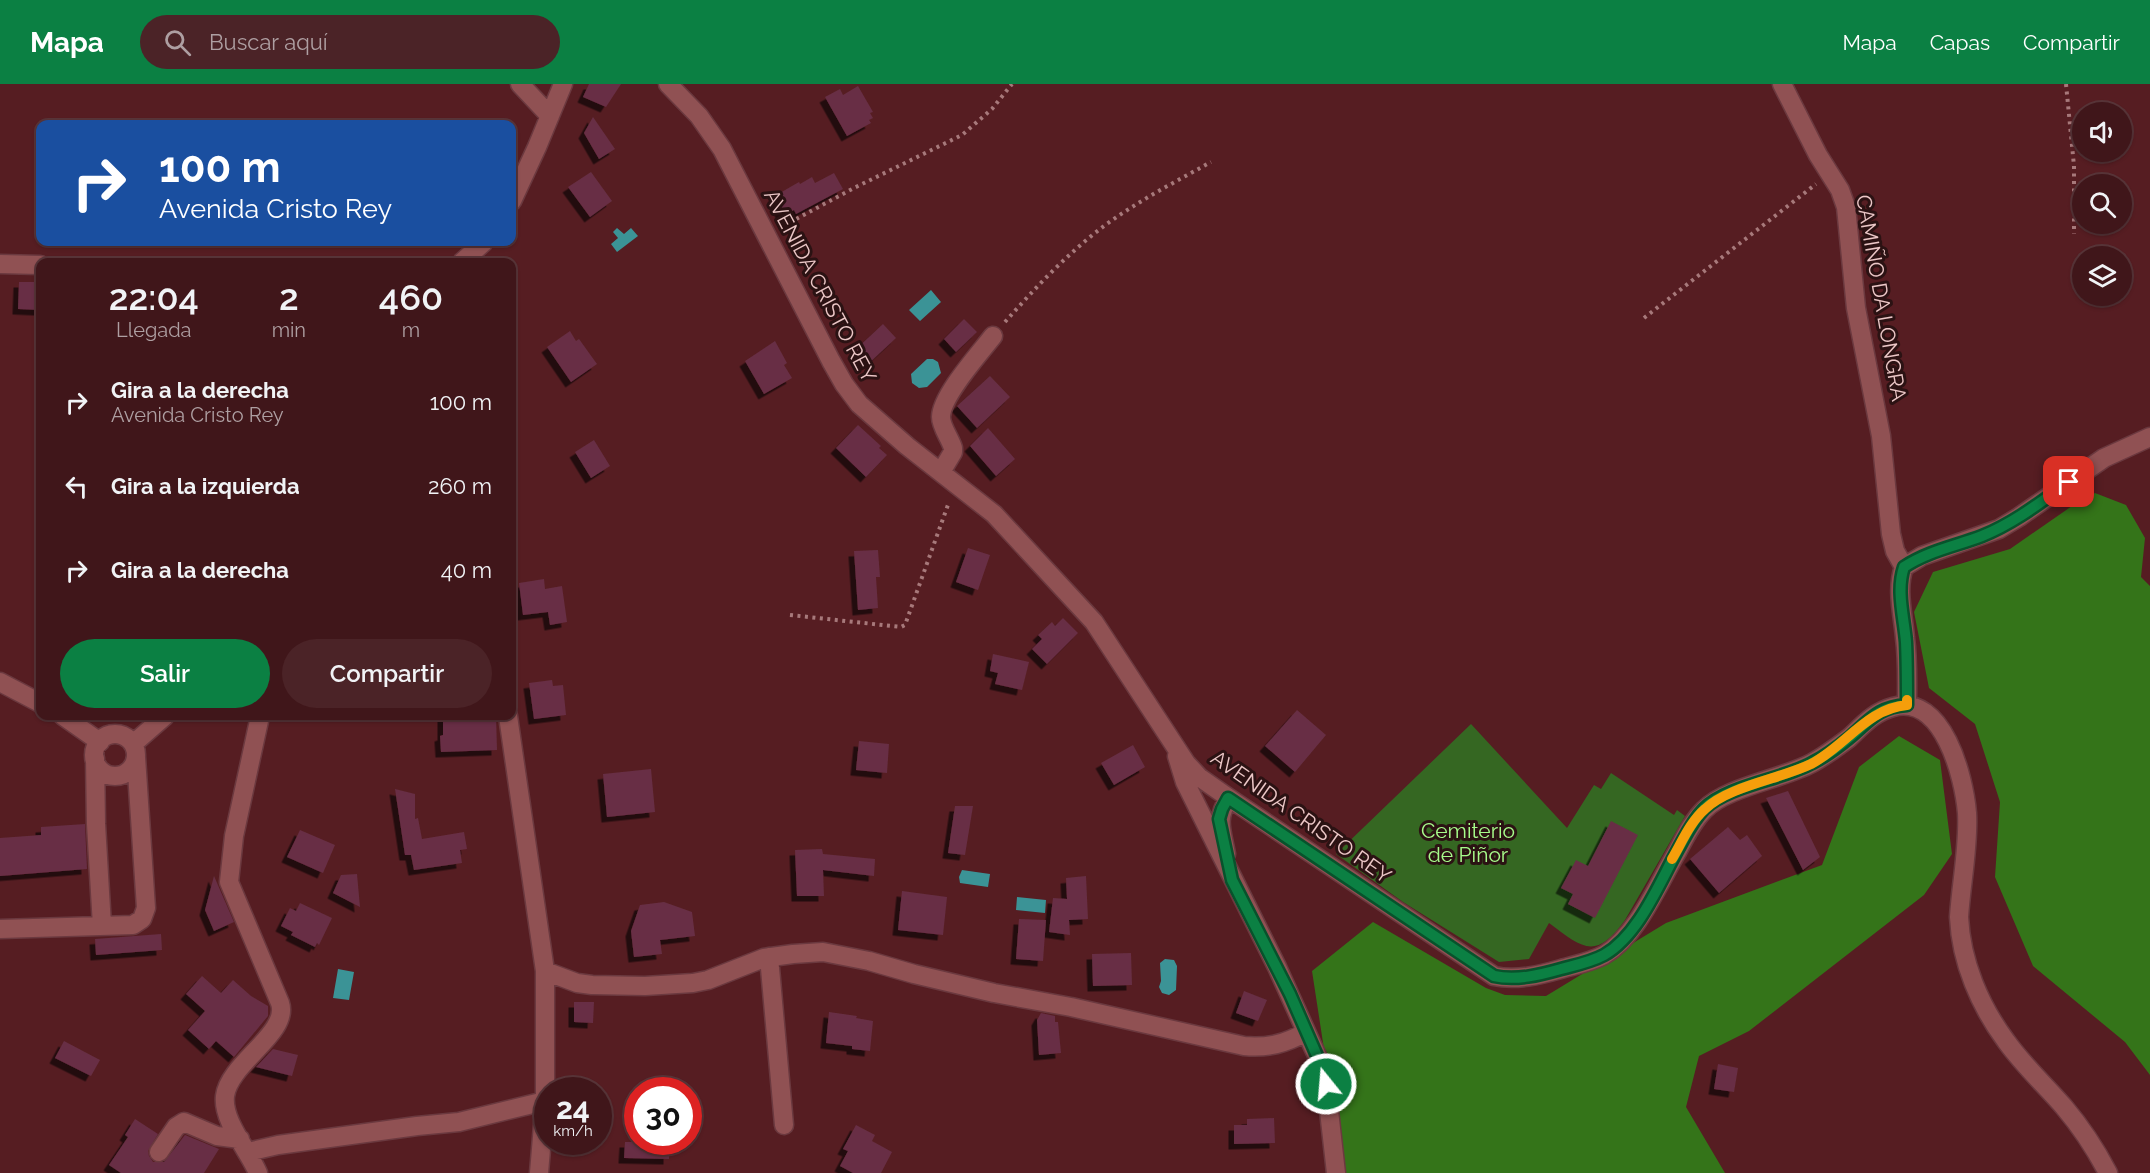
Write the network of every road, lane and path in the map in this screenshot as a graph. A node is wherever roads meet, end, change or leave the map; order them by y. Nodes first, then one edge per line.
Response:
1 (520, 84) edge
2 (562, 84) edge
3 (668, 84) edge
4 (1012, 84) edge
5 (1782, 84) edge
6 (2066, 84) edge
7 (549, 116) junction
8 (1211, 162) dead end
9 (1830, 171) junction
10 (2074, 174) edge
11 (516, 192) edge
12 (767, 235) junction
13 (480, 246) edge
14 (466, 258) edge
15 (0, 264) edge
16 (36, 265) edge
17 (1644, 318) dead end
18 (993, 336) joint
19 (2150, 437) edge
20 (941, 472) junction
21 (960, 487) junction
22 (1904, 567) junction
23 (790, 615) dead end
24 (0, 682) edge
25 (36, 701) edge
26 (1907, 705) junction
27 (67, 720) edge
28 (161, 720) edge
29 (259, 720) edge
30 (508, 720) edge
31 (1174, 748) junction
32 (97, 750) junction
33 (134, 751) junction
34 (1228, 798) junction
35 (1232, 880) junction
36 (102, 926) junction
37 (0, 929) edge
38 (769, 957) junction
39 (544, 971) junction
40 (1306, 1032) junction
41 (545, 1077) edge
42 (534, 1104) edge
43 (784, 1125) dead end
44 (244, 1146) junction
45 (159, 1152) dead end
46 (540, 1155) edge
47 (258, 1173) edge
48 (539, 1173) edge
49 (1336, 1173) edge
50 (2108, 1173) edge

1 - 7 street
2 - 7 street
3 - 12 street, AVENIDA CRISTO REY
4 - 12 path
5 - 9 street, CAMIÑO DA LONGRA
6 - 10 path
7 - 11 street
8 - 18 path
9 - 17 path
9 - 22 street, CAMIÑO DA LONGRA
12 - 20 street, AVENIDA CRISTO REY
13 - 14 street
15 - 16 street
18 - 20 street
19 - 22 street
20 - 21 street, AVENIDA CRISTO REY
21 - 23 path
21 - 31 street, AVENIDA CRISTO REY
22 - 26 street
24 - 25 street
26 - 34 street, AVENIDA CRISTO REY
26 - 50 street
27 - 32 street
28 - 33 street
29 - 44 street
30 - 39 street
31 - 34 street, AVENIDA CRISTO REY
31 - 35 street
32 - 33 street
32 - 33 street
32 - 36 street
33 - 36 street
34 - 35 street
35 - 40 street
36 - 37 street
38 - 39 street
38 - 40 street
38 - 43 street
39 - 41 street
40 - 49 street
42 - 44 street
44 - 45 street
44 - 47 street
46 - 48 street

